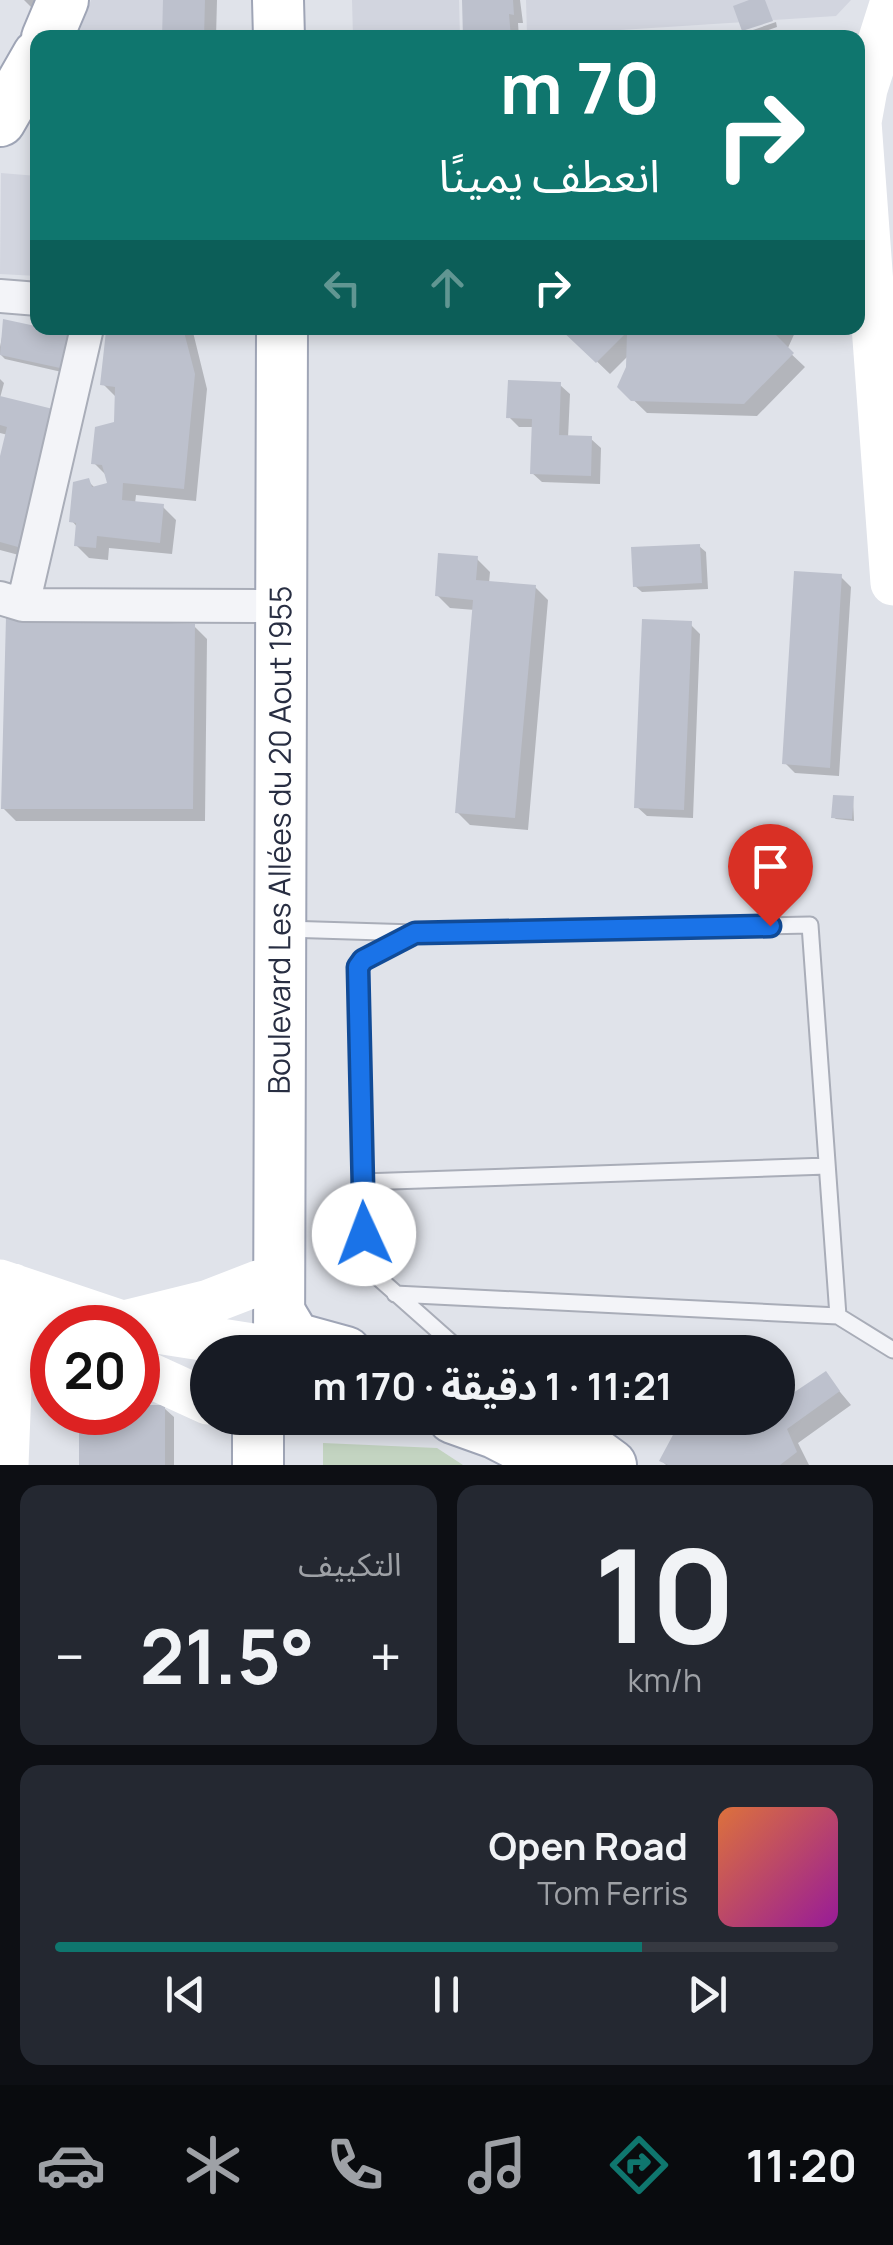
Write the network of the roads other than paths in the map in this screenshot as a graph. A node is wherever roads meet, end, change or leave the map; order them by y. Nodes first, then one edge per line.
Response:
1 (63, 0) edge
2 (259, 0) edge
3 (278, 0) edge
4 (882, 28) edge
5 (51, 30) edge
6 (260, 30) edge
7 (279, 30) edge
8 (30, 69) edge
9 (865, 75) edge
10 (0, 121) edge
11 (893, 169) edge
12 (865, 192) edge
13 (0, 296) edge
14 (30, 298) edge
15 (85, 335) edge
16 (260, 335) edge
17 (282, 335) edge
18 (893, 582) edge
19 (11, 602) edge
20 (260, 606) junction
21 (281, 928) junction
22 (415, 933) junction
23 (827, 1166) junction
24 (362, 1182) junction
25 (395, 1294) junction
26 (15, 1310) edge
27 (838, 1316) junction
28 (160, 1323) edge
29 (269, 1333) edge
30 (160, 1335) edge
31 (442, 1335) edge
32 (160, 1349) edge
33 (892, 1351) edge
34 (190, 1365) edge
35 (160, 1380) edge
36 (190, 1394) edge
37 (497, 1435) edge
38 (570, 1435) edge
39 (6, 1465) edge
40 (557, 1465) edge
41 (611, 1465) edge

1 - 5 main road
2 - 6 main road
3 - 7 main road
4 - 9 main road
4 - 11 main road
8 - 10 main road
12 - 18 main road
13 - 14 street
15 - 19 street
16 - 20 main road, Boulevard Les Allées du 20 Aout 1955
17 - 21 main road, Boulevard Les Allées du 20 Aout 1955
19 - 20 street
20 - 29 main road, Boulevard Les Allées du 20 Aout 1955
21 - 22 lane
21 - 29 main road, Boulevard Les Allées du 20 Aout 1955
22 - 23 lane
22 - 24 lane
23 - 24 lane
23 - 27 lane
24 - 25 lane
25 - 27 lane
25 - 31 lane
26 - 39 main road
27 - 33 lane
28 - 29 main road
29 - 30 main road
32 - 34 main road
35 - 36 main road
37 - 40 main road
38 - 41 main road

